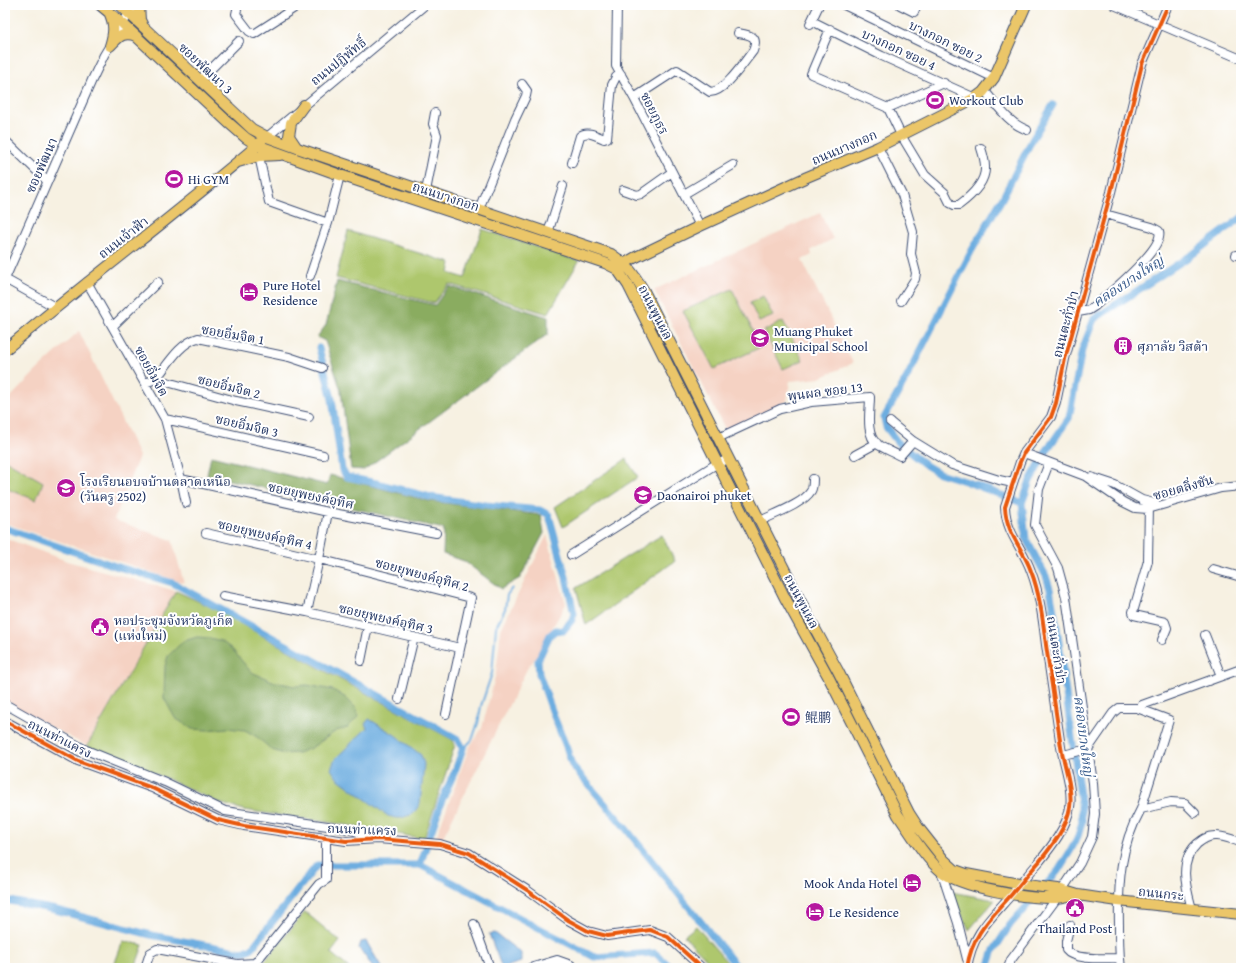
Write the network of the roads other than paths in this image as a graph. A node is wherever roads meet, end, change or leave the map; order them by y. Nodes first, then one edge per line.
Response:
1 (120, 5) edge
2 (139, 5) edge
3 (238, 5) edge
4 (300, 5) edge
5 (425, 5) edge
6 (617, 5) edge
7 (819, 5) edge
8 (844, 5) edge
9 (900, 5) edge
10 (917, 5) edge
11 (1026, 5) edge
12 (1114, 5) edge
13 (1168, 5) edge
14 (104, 8) edge
15 (132, 9) edge
16 (123, 24) junction
17 (1159, 24) junction
18 (144, 27) junction
19 (830, 29) junction
20 (738, 33) dead end
21 (137, 36) junction
22 (240, 41) dead end
23 (110, 46) junction
24 (1241, 59) edge
25 (621, 74) junction
26 (994, 78) junction
27 (200, 80) junction
28 (522, 84) dead end
29 (944, 84) junction
30 (984, 90) junction
31 (634, 98) junction
32 (975, 98) junction
33 (304, 105) junction
34 (888, 108) junction
35 (435, 113) dead end
36 (1027, 130) dead end
37 (901, 135) junction
38 (267, 136) junction
39 (5, 144) edge
40 (257, 145) junction
41 (878, 147) junction
42 (297, 148) junction
43 (981, 148) dead end
44 (286, 155) junction
45 (259, 156) junction
46 (572, 163) dead end
47 (234, 164) junction
48 (733, 165) dead end
49 (672, 172) junction
50 (340, 176) junction
51 (47, 181) junction
52 (562, 186) dead end
53 (623, 190) dead end
54 (426, 191) junction
55 (684, 194) junction
56 (479, 209) junction
57 (1105, 214) junction
58 (328, 223) junction
59 (700, 226) junction
60 (548, 233) junction
61 (621, 266) junction
62 (310, 276) dead end
63 (87, 282) junction
64 (158, 282) dead end
65 (901, 301) dead end
66 (55, 307) junction
67 (1078, 312) junction
68 (112, 326) junction
69 (5, 350) edge
70 (322, 368) dead end
71 (156, 379) junction
72 (145, 383) junction
73 (309, 417) dead end
74 (165, 419) junction
75 (890, 422) dead end
76 (718, 438) junction
77 (911, 443) junction
78 (877, 444) junction
79 (1024, 453) junction
80 (323, 454) dead end
81 (855, 455) dead end
82 (728, 459) junction
83 (1049, 463) junction
84 (718, 464) junction
85 (181, 479) junction
86 (813, 479) dead end
87 (1013, 484) junction
88 (1241, 486) edge
89 (186, 503) dead end
90 (1148, 506) junction
91 (328, 512) junction
92 (760, 521) junction
93 (436, 533) dead end
94 (206, 534) dead end
95 (571, 555) dead end
96 (319, 559) junction
97 (1213, 568) dead end
98 (1241, 577) edge
99 (222, 596) dead end
100 (307, 612) junction
101 (368, 626) junction
102 (1205, 635) dead end
103 (414, 637) junction
104 (1162, 640) dead end
105 (460, 648) junction
106 (361, 661) dead end
107 (1241, 669) edge
108 (1221, 676) junction
109 (399, 699) dead end
110 (5, 704) edge
111 (1142, 705) dead end
112 (446, 714) dead end
113 (5, 721) edge
114 (1088, 750) junction
115 (1063, 755) junction
116 (120, 764) junction
117 (116, 775) junction
118 (1141, 809) junction
119 (1195, 813) dead end
120 (326, 838) junction
121 (378, 839) junction
122 (1241, 842) edge
123 (940, 871) junction
124 (1019, 884) junction
125 (1012, 894) junction
126 (1057, 894) junction
127 (1118, 901) junction
128 (1192, 909) junction
129 (1241, 914) edge
130 (474, 924) dead end
131 (1070, 925) dead end
132 (1120, 958) junction
133 (968, 965) edge
134 (240, 966) edge
135 (145, 968) edge
136 (490, 968) edge
137 (530, 968) edge
138 (572, 968) edge
139 (702, 968) edge
140 (1008, 968) edge
141 (1121, 968) edge

1 - 15 main road, ซอยพัฒนา 3
2 - 18 main road
3 - 4 street
5 - 33 street, ถนนปฏิพัทธิ์
6 - 25 street, ซอยภูธร
7 - 19 street, บางกอก ซอย 4
8 - 26 street, บางกอก ซอย 2
9 - 10 street
11 - 26 main road, ถนนบางกอก
12 - 17 street
13 - 17 street, ถนนตะกั่วป่า
14 - 16 main road, ซอยพัฒนา 3
14 - 23 main road
15 - 16 street, ซอยพัฒนา
15 - 18 main road, ซอยพัฒนา 3
16 - 21 main road, ซอยพัฒนา 3
16 - 23 street, ซอยพัฒนา
17 - 24 street
17 - 57 street, ถนนตะกั่วป่า
18 - 27 main road, ซอยพัฒนา 3
19 - 29 street, บางกอก ซอย 4
19 - 34 street
20 - 31 street
21 - 23 main road
21 - 40 main road, ซอยพัฒนา 3
22 - 27 street
23 - 51 street, ซอยพัฒนา
25 - 31 street, ซอยภูธร
25 - 46 street
26 - 30 main road, ถนนบางกอก
27 - 38 main road, ซอยพัฒนา 3
28 - 56 street
29 - 32 street, บางกอก ซอย 4
29 - 34 street
30 - 32 main road, ถนนบางกอก
30 - 36 street
31 - 49 street, ซอยภูธร
32 - 37 main road, ถนนบางกอก
33 - 38 street, ถนนปฏิพัทธิ์
33 - 42 main road
34 - 37 street
35 - 54 street
37 - 41 main road, ถนนบางกอก
37 - 43 street
38 - 40 main road, ถนนเจ้าฟ้า
38 - 42 main road, ถนนบางกอก
39 - 51 street
40 - 44 main road, ถนนบางกอก
40 - 47 main road, ถนนเจ้าฟ้า
41 - 59 main road, ถนนบางกอก
41 - 65 street
42 - 54 main road, ถนนบางกอก
44 - 45 main road
44 - 50 main road, ถนนบางกอก
45 - 47 main road
45 - 58 street
47 - 63 main road, ถนนเจ้าฟ้า
48 - 55 street
49 - 53 street
49 - 55 street, ซอยภูธร
50 - 58 street
50 - 61 main road, ถนนบางกอก
51 - 66 street, ซอยพัฒนา
52 - 60 street
54 - 56 main road, ถนนบางกอก
55 - 59 street, ซอยภูธร
56 - 60 main road, ถนนบางกอก
57 - 67 street, ถนนตะกั่วป่า
57 - 67 street
58 - 62 street
59 - 61 main road, ถนนบางกอก
60 - 61 main road, ถนนบางกอก
61 - 76 main road, ถนนพูนผล
61 - 84 main road, ถนนพูนผล
63 - 66 main road, ถนนเจ้าฟ้า
63 - 68 street, ซอยอิ่มจิต
64 - 68 street
66 - 69 main road, ถนนเจ้าฟ้า
67 - 79 street, ถนนตะกั่วป่า
68 - 72 street, ซอยอิ่มจิต
70 - 71 street, ซอยอิ่มจิต 1
71 - 72 street
71 - 73 street, ซอยอิ่มจิต 2
72 - 74 street, ซอยอิ่มจิต
74 - 80 street, ซอยอิ่มจิต 3
74 - 85 street, ซอยอิ่มจิต
75 - 77 street
76 - 78 street, พูนผล ซอย 13
76 - 82 main road, ถนนพูนผล
77 - 78 street
77 - 87 street
78 - 81 street
79 - 83 street, ซอยตลิ่งชัน
79 - 87 street, ถนนตะกั่วป่า
82 - 84 street
82 - 92 main road, ถนนพูนผล
83 - 90 street, ซอยตลิ่งชัน
83 - 114 street
84 - 95 street
84 - 123 main road, ถนนพูนผล
85 - 89 street, ซอยอิ่มจิต
85 - 91 street, ซอยยุพยงค์อุทิศ
86 - 92 street
87 - 115 street, ถนนตะกั่วป่า
88 - 90 street, ซอยตลิ่งชัน
90 - 104 street
91 - 93 street, ซอยยุพยงค์อุทิศ
91 - 96 street
92 - 124 main road, ถนนพูนผล
94 - 96 street, ซอยยุพยงค์อุทิศ 4
96 - 100 street
96 - 105 street, ซอยยุพยงค์อุทิศ 2
97 - 98 street
99 - 100 street, ซอยยุพยงค์อุทิศ 3
100 - 101 street, ซอยยุพยงค์อุทิศ 3
101 - 103 street, ซอยยุพยงค์อุทิศ 3
101 - 106 street
102 - 108 street
103 - 105 street, ซอยยุพยงค์อุทิศ 3
103 - 109 street
105 - 112 street
107 - 108 street
108 - 111 street
110 - 116 street, ถนนท่าแครง
113 - 117 street, ถนนท่าแครง
114 - 115 street
114 - 118 street
114 - 126 street
115 - 124 street, ถนนตะกั่วป่า
116 - 117 street
116 - 121 street, ถนนท่าแครง
117 - 120 street, ถนนท่าแครง
118 - 119 street
118 - 127 street
120 - 121 street, ถนนท่าแครง
120 - 134 street
121 - 139 street, ถนนท่าแครง
122 - 128 street
123 - 125 main road, ถนนพูนผล
123 - 133 street
124 - 125 street, ถนนตะกั่วป่า
124 - 126 main road, ถนนกระ
125 - 126 main road, ถนนกระ
125 - 133 street, ถนนตะกั่วป่า
126 - 127 main road, ถนนกระ
126 - 140 street
127 - 128 main road, ถนนกระ
127 - 132 street
128 - 129 main road, ถนนกระ
130 - 136 street
131 - 132 street
132 - 141 street
134 - 135 street
137 - 138 street

